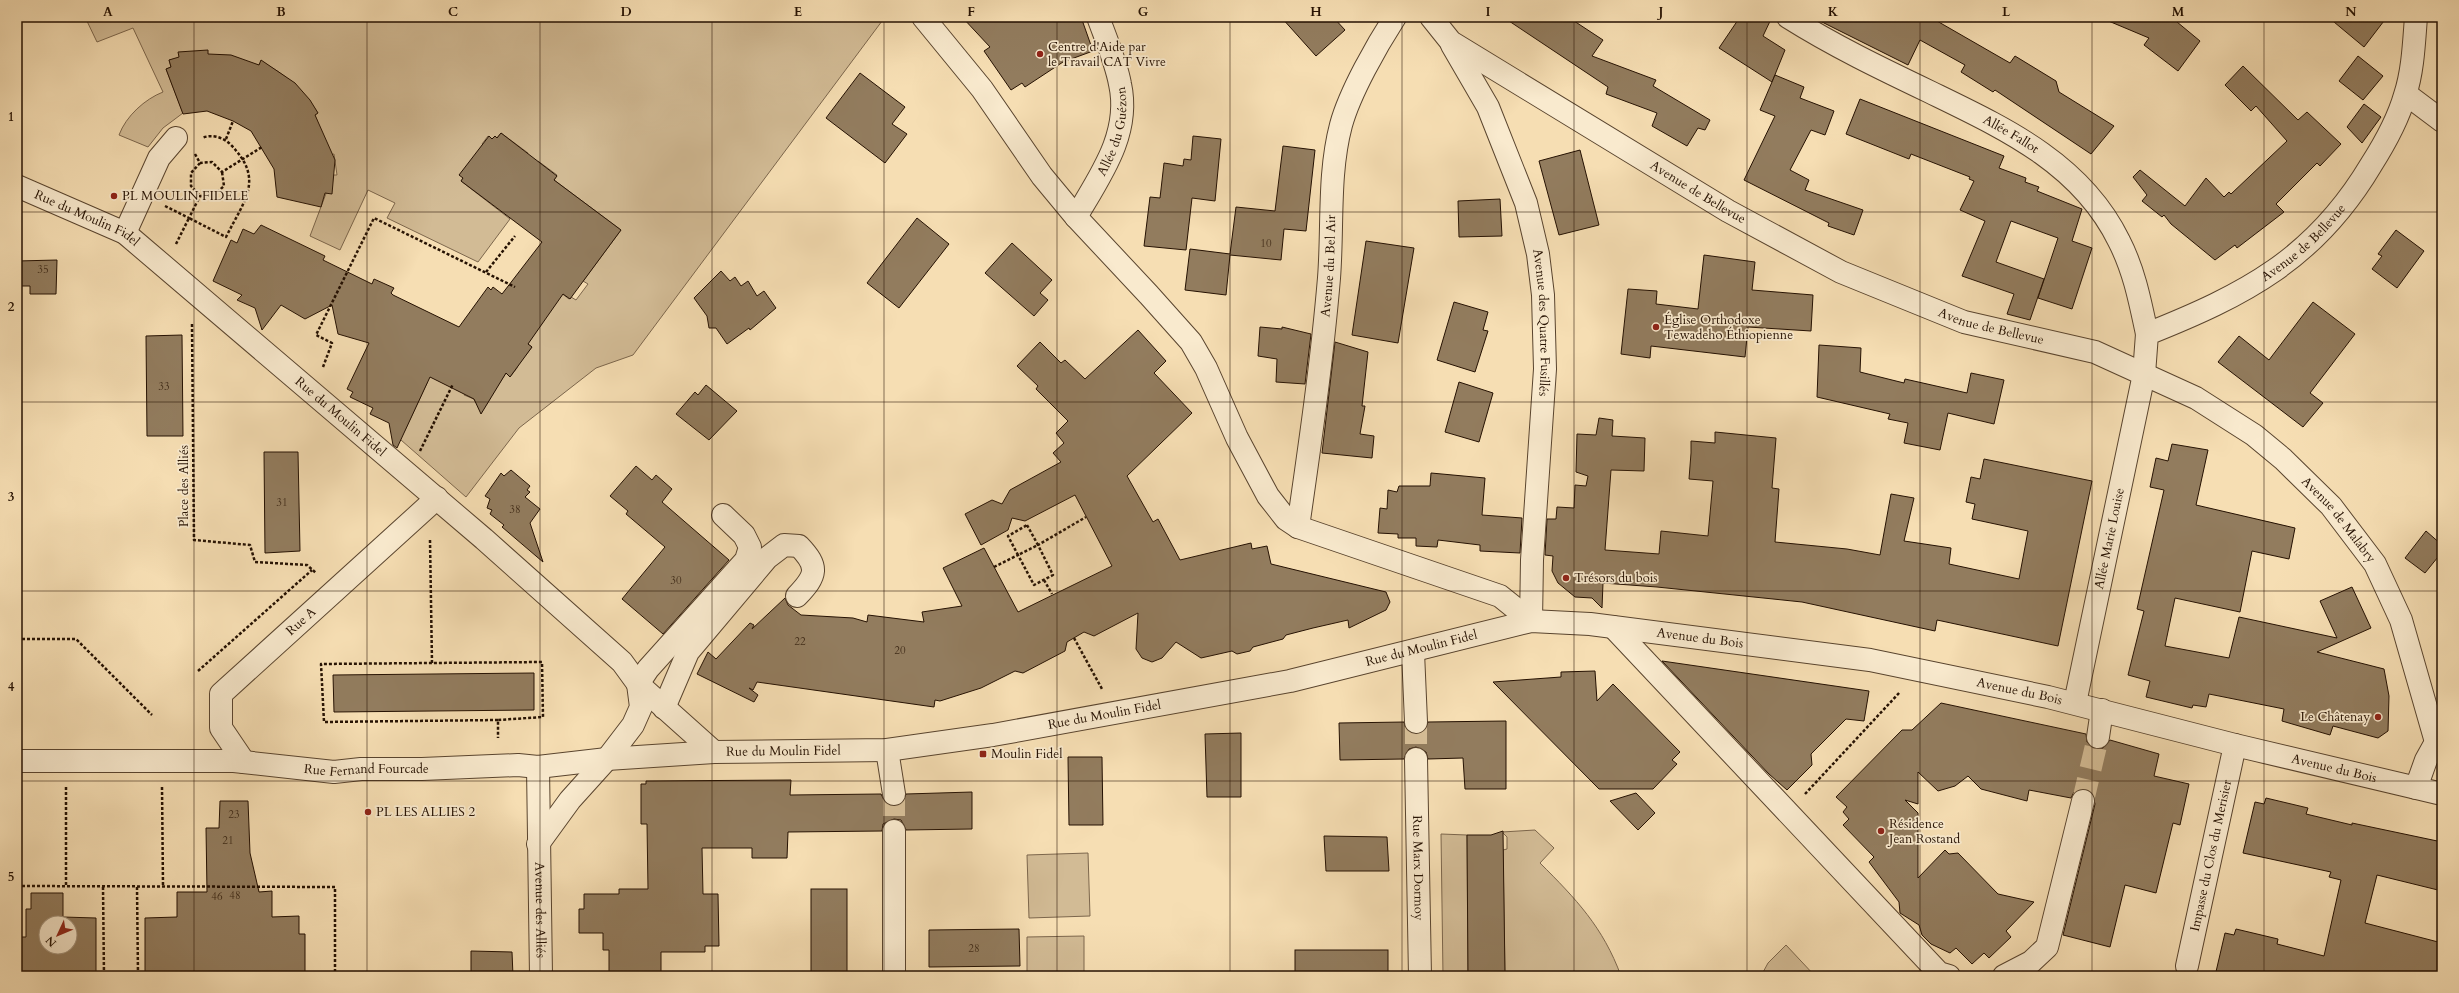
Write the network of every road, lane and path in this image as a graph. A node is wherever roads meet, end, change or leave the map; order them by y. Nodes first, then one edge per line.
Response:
1 (923, 17) edge
2 (1098, 17) edge
3 (1395, 17) edge
4 (1431, 17) edge
5 (1788, 17) edge
6 (2416, 17) edge
7 (1451, 42) junction
8 (2406, 94) junction
9 (233, 121) dead end
10 (2442, 121) edge
11 (226, 139) junction
12 (188, 143) junction
13 (262, 147) dead end
14 (244, 158) junction
15 (200, 163) junction
16 (222, 172) junction
17 (17, 186) edge
18 (200, 196) junction
19 (162, 204) dead end
20 (1076, 217) junction
21 (189, 218) junction
22 (125, 233) junction
23 (515, 236) dead end
24 (174, 247) dead end
25 (486, 272) junction
26 (515, 287) dead end
27 (192, 291) junction
28 (2147, 334) junction
29 (322, 368) dead end
30 (2144, 374) junction
31 (453, 384) dead end
32 (419, 453) dead end
33 (437, 498) junction
34 (724, 515) dead end
35 (1086, 517) dead end
36 (1298, 526) junction
37 (430, 539) dead end
38 (1038, 545) junction
39 (1018, 555) junction
40 (994, 568) dead end
41 (312, 570) junction
42 (1044, 580) junction
43 (336, 589) junction
44 (1052, 594) dead end
45 (797, 596) dead end
46 (1531, 621) junction
47 (1590, 624) joint
48 (1614, 627) junction
49 (17, 638) edge
50 (1074, 638) dead end
51 (1413, 652) junction
52 (432, 663) junction
53 (198, 671) dead end
54 (1920, 671) junction
55 (638, 684) junction
56 (1102, 689) dead end
57 (2075, 703) junction
58 (664, 708) junction
59 (2102, 710) junction
60 (152, 715) dead end
61 (498, 720) junction
62 (1416, 722) tunnel mouth
63 (2098, 737) tunnel mouth
64 (498, 738) dead end
65 (2440, 740) edge
66 (2235, 745) junction
67 (887, 750) junction
68 (714, 752) junction
69 (607, 759) junction
70 (1416, 759) tunnel mouth
71 (17, 761) edge
72 (244, 762) junction
73 (538, 767) junction
74 (66, 779) dead end
75 (162, 782) dead end
76 (2416, 788) junction
77 (894, 794) tunnel mouth
78 (2442, 794) edge
79 (2084, 800) tunnel mouth
80 (1787, 814) junction
81 (894, 831) tunnel mouth
82 (538, 844) junction
83 (17, 886) edge
84 (103, 886) junction
85 (137, 886) junction
86 (163, 886) junction
87 (66, 887) junction
88 (2187, 966) dead end
89 (104, 976) edge
90 (138, 976) edge
91 (335, 976) edge
92 (541, 976) edge
93 (894, 976) edge
94 (1420, 976) edge
95 (1949, 976) edge
96 (2004, 976) edge

1 - 20 street
2 - 20 street, Allée du Guézon
3 - 36 street, Avenue du Bel Air
4 - 7 street, Avenue de Bellevue
5 - 28 street, Allée Fallot
6 - 8 street, Avenue de Bellevue
7 - 30 street, Avenue de Bellevue
7 - 46 street, Avenue des Quatre Fusillés
8 - 10 street
8 - 28 street, Avenue de Bellevue
9 - 11 path
11 - 12 path
11 - 14 path
12 - 15 path
12 - 22 street
13 - 14 path
14 - 16 path
14 - 21 path
15 - 16 path
15 - 18 path
16 - 18 path
17 - 22 street, Rue du Moulin Fidel
18 - 21 path
19 - 21 path
20 - 36 street
21 - 24 path
22 - 27 street, Rue du Moulin Fidel
23 - 25 path
25 - 26 path
25 - 29 path
27 - 33 street, Rue du Moulin Fidel
27 - 41 path, Place des Alliés
28 - 30 street
30 - 57 street, Allée Marie Louise
30 - 65 street, Avenue de Malabry
31 - 32 path
33 - 43 street, Rue A
33 - 55 street, Rue du Moulin Fidel
34 - 55 street
35 - 38 path
36 - 46 street
37 - 52 path
38 - 39 path
38 - 39 path
38 - 42 path
39 - 40 path
39 - 42 path
41 - 43 path, Place des Alliés
41 - 53 path
42 - 44 path
43 - 72 street, Rue A
45 - 58 street
46 - 47 street, Rue du Moulin Fidel
46 - 51 street, Rue du Moulin Fidel
47 - 48 street, Avenue du Bois
48 - 54 street, Avenue du Bois
48 - 80 street
49 - 60 path
50 - 56 path
51 - 62 street
51 - 67 street, Rue du Moulin Fidel
52 - 61 path
52 - 61 path
54 - 57 street, Avenue du Bois
54 - 80 path
55 - 58 street, Rue du Moulin Fidel
55 - 69 street, Rue du Moulin Fidel
57 - 59 street, Avenue du Bois
58 - 68 street, Rue du Moulin Fidel
59 - 63 street
59 - 66 street, Avenue du Bois
61 - 64 path
65 - 76 street
66 - 76 street, Avenue du Bois
66 - 88 street, Impasse du Clos du Merisier
67 - 68 street, Rue du Moulin Fidel
67 - 77 street
68 - 69 street, Rue Fernand Fourcade
69 - 73 street, Rue Fernand Fourcade
69 - 82 street, Avenue des Alliés
70 - 94 street, Rue Marx Dormoy
71 - 72 street, Rue Fernand Fourcade
72 - 73 street, Rue Fernand Fourcade
73 - 82 street, Avenue des Alliés
74 - 87 path
75 - 86 path
76 - 78 street, Avenue du Bois
79 - 96 street
80 - 95 street
81 - 93 street
82 - 92 street, Avenue des Alliés
83 - 87 path
84 - 85 path
84 - 87 path
84 - 89 path
85 - 86 path
85 - 90 path
86 - 91 path

